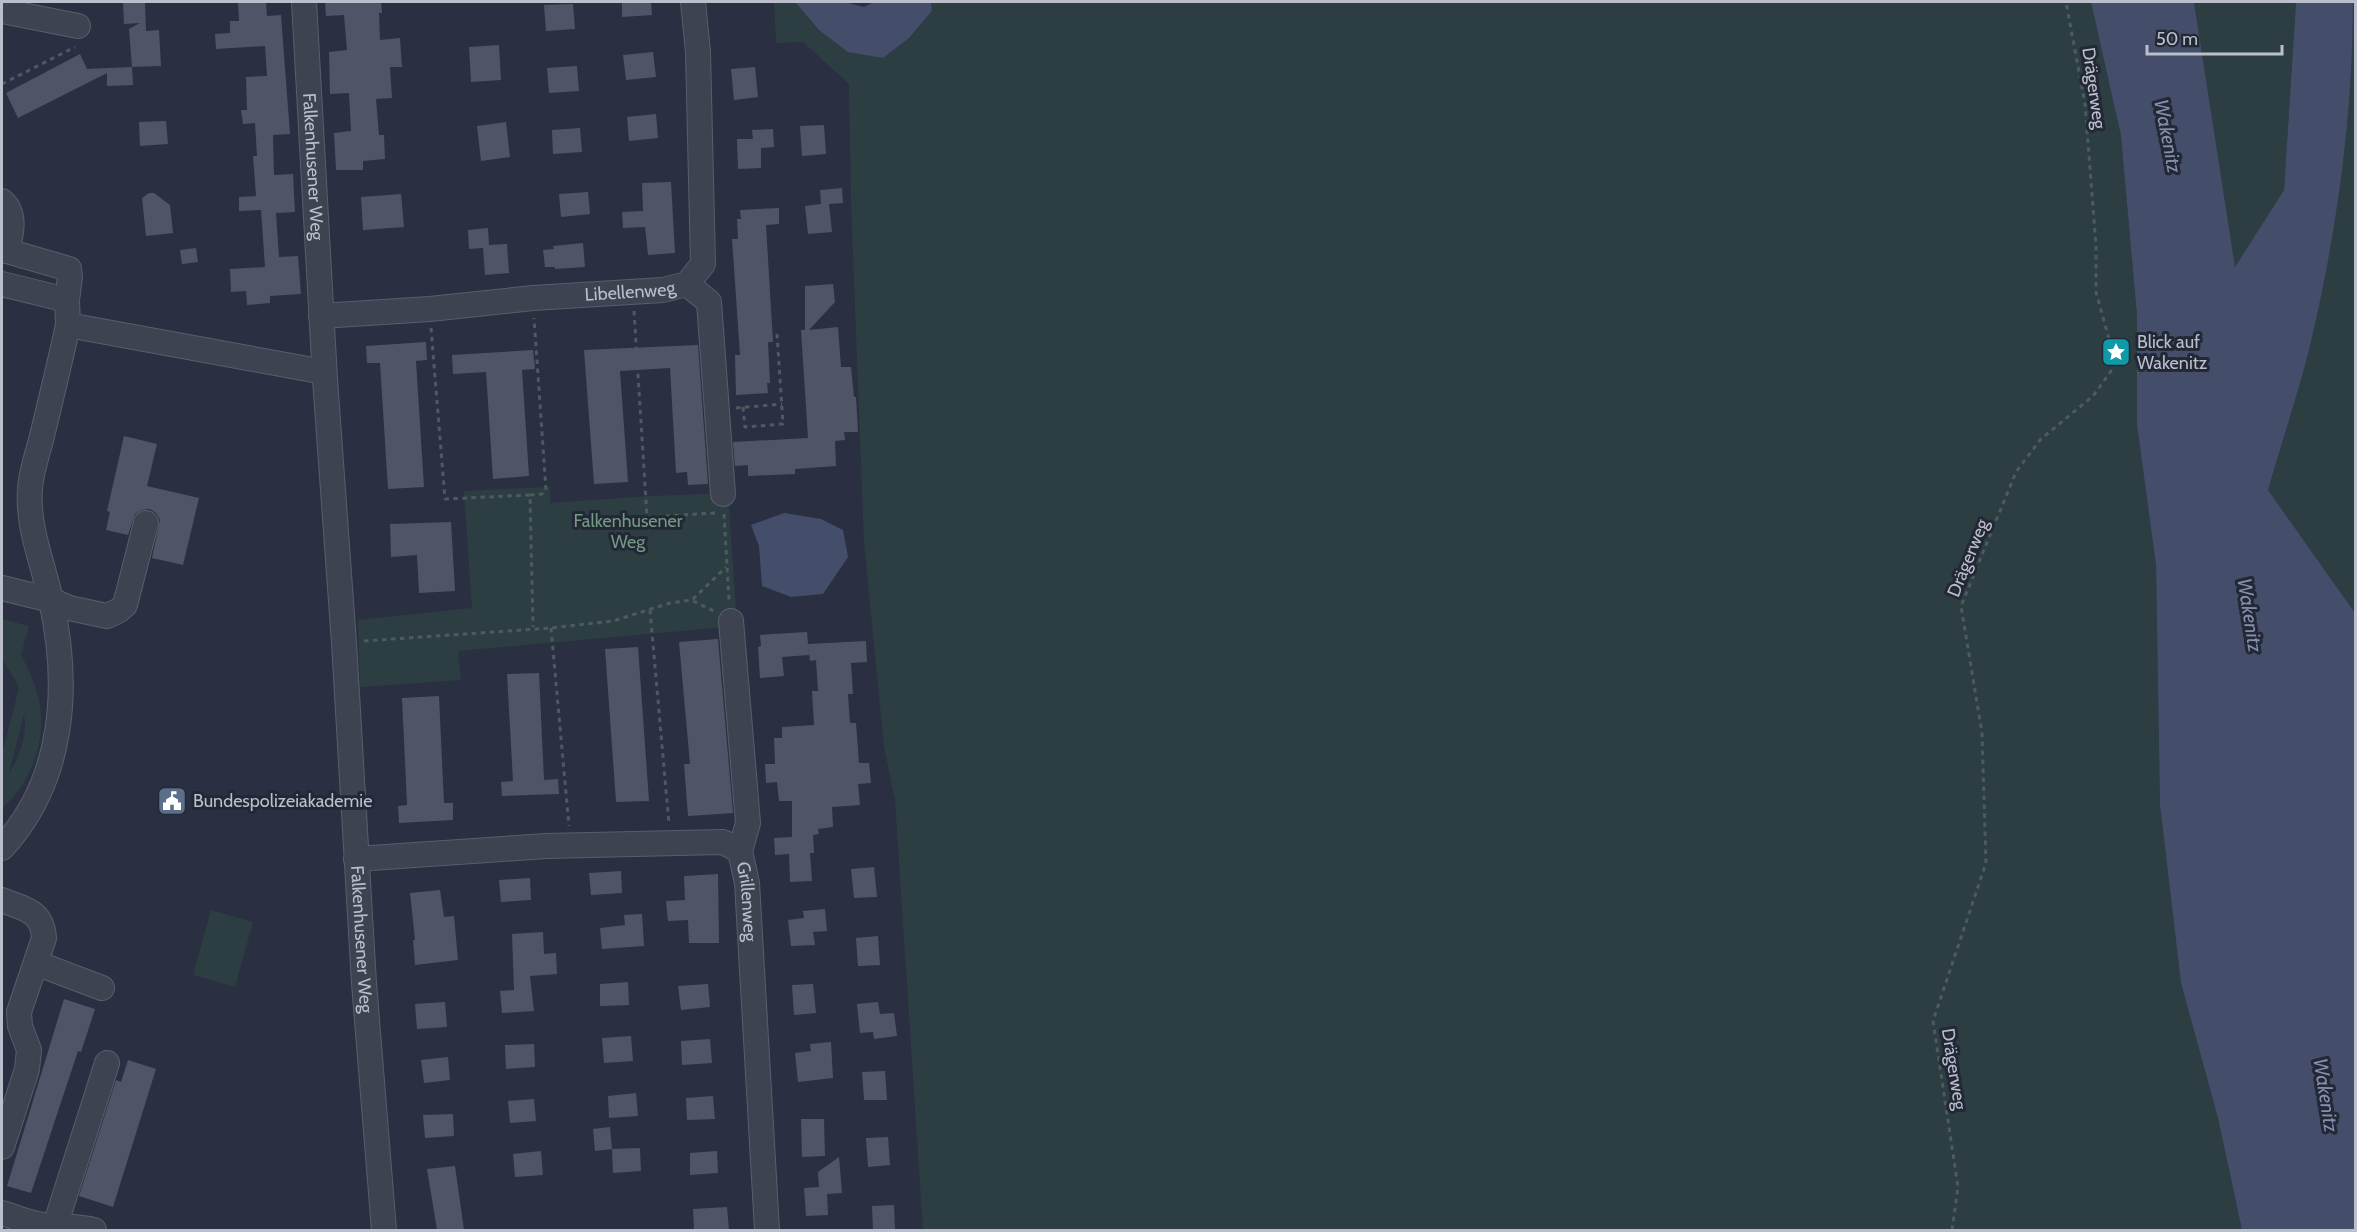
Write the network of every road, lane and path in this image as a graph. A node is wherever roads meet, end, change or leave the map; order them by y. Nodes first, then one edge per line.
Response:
1 (304, 2) edge
2 (693, 2) edge
3 (2066, 2) edge
4 (2, 10) edge
5 (78, 26) joint
6 (2, 84) edge
7 (2, 201) edge
8 (4, 250) edge
9 (2, 284) edge
10 (687, 284) junction
11 (633, 293) junction
12 (533, 298) junction
13 (67, 300) junction
14 (430, 309) junction
15 (321, 316) junction
16 (68, 325) junction
17 (777, 334) dead end
18 (324, 372) junction
19 (782, 404) junction
20 (743, 407) junction
21 (716, 410) junction
22 (723, 494) dead end
23 (530, 495) junction
24 (146, 523) dead end
25 (726, 567) junction
26 (2, 588) edge
27 (51, 600) junction
28 (650, 610) junction
29 (731, 621) joint
30 (533, 627) junction
31 (551, 628) junction
32 (344, 643) junction
33 (670, 843) junction
34 (571, 845) junction
35 (2, 848) edge
36 (740, 851) junction
37 (356, 860) junction
38 (2, 900) edge
39 (36, 963) junction
40 (102, 988) dead end
41 (107, 1063) dead end
42 (2, 1147) edge
43 (2, 1213) edge
44 (55, 1226) junction
45 (94, 1230) edge
46 (384, 1230) edge
47 (767, 1230) edge
48 (1952, 1230) edge

1 - 15 street, Falkenhusener Weg
2 - 10 street, Libellenweg
3 - 48 path, Drägerweg
4 - 5 street
5 - 6 path
7 - 8 street
8 - 13 street
9 - 13 street
10 - 11 street, Libellenweg
10 - 21 street
11 - 12 street, Libellenweg
11 - 25 path
12 - 14 street, Libellenweg
12 - 23 path
13 - 16 street
14 - 15 street, Libellenweg
14 - 23 path
15 - 18 street, Falkenhusener Weg
16 - 18 street
16 - 27 street
17 - 19 path
18 - 32 street, Falkenhusener Weg
19 - 20 path
19 - 20 path
20 - 21 path
21 - 22 street
23 - 30 path
24 - 27 street
25 - 28 path
25 - 29 path
26 - 27 street
27 - 35 street
28 - 31 path
28 - 33 path
29 - 36 street
30 - 31 path
30 - 32 path
31 - 34 path
32 - 37 street, Falkenhusener Weg
33 - 34 street, Grillenweg
33 - 36 street, Grillenweg
34 - 37 street, Grillenweg
36 - 47 street, Grillenweg
37 - 46 street, Falkenhusener Weg
38 - 39 street
39 - 40 street
39 - 42 street
41 - 44 street
43 - 44 street
44 - 45 street

